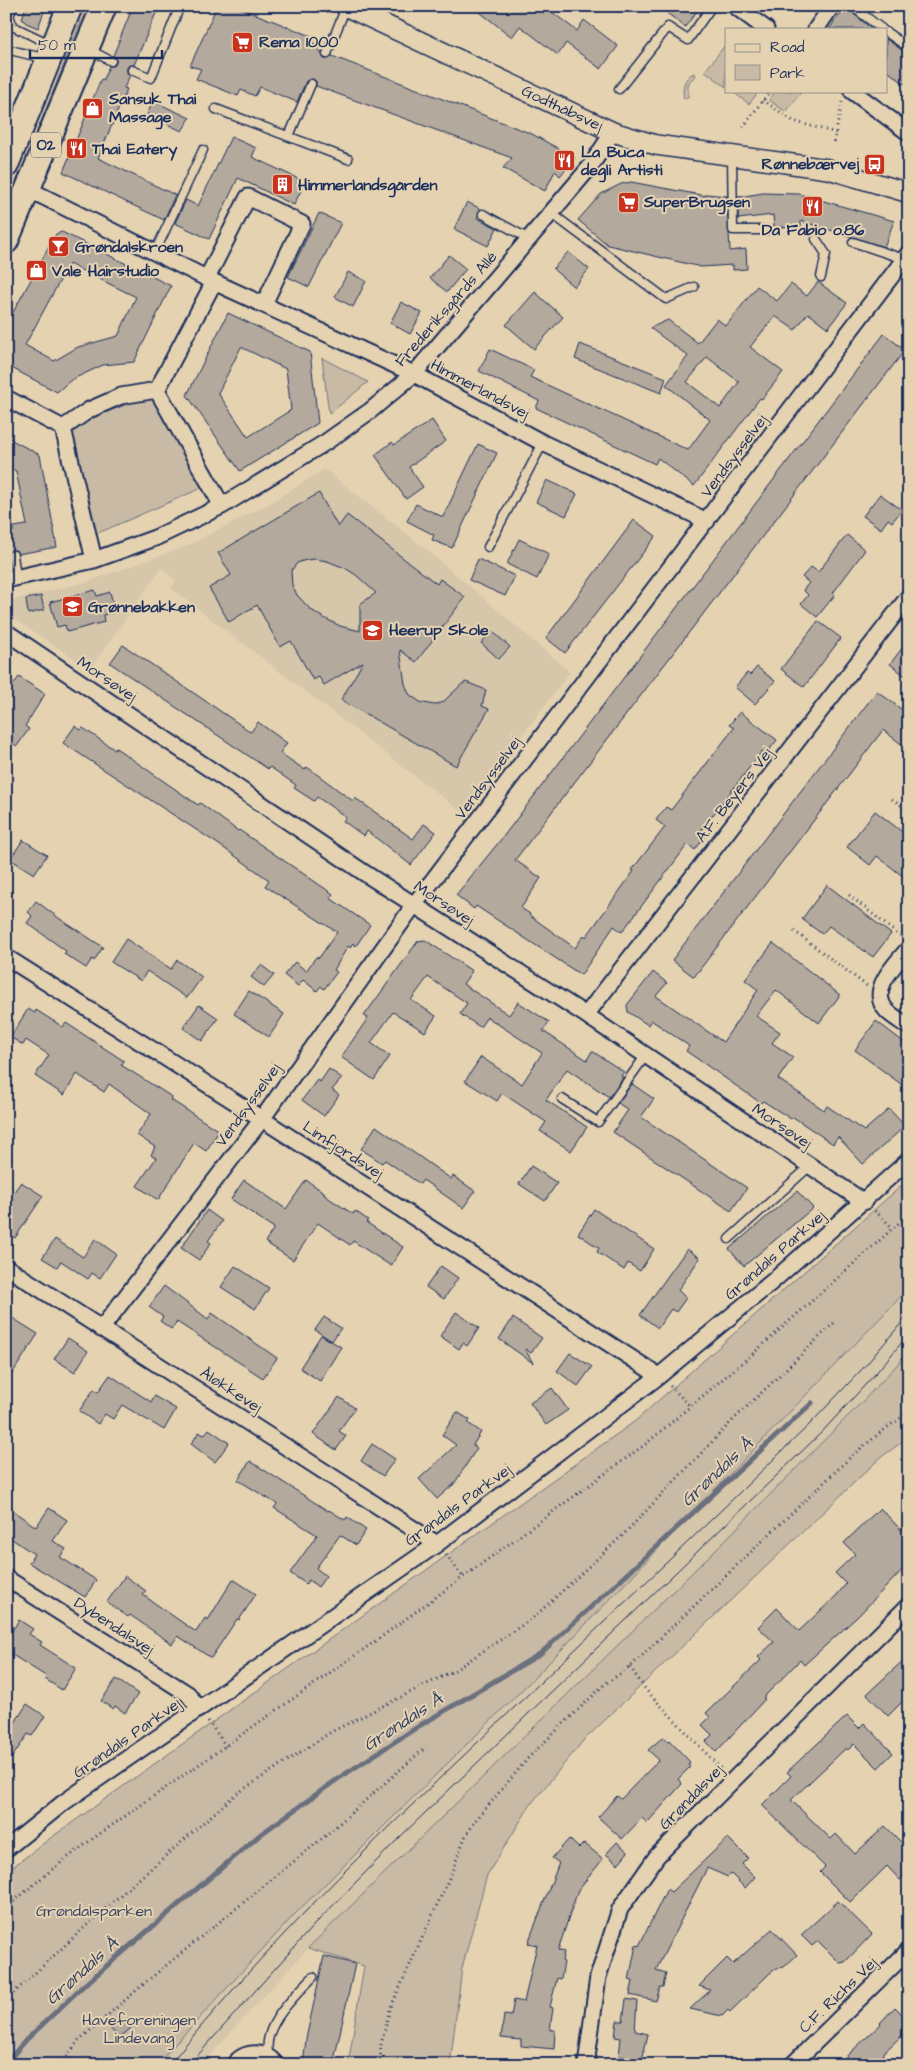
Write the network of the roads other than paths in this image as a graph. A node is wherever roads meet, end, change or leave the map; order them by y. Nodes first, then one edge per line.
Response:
1 (14, 6) edge
2 (70, 6) edge
3 (104, 6) edge
4 (712, 6) edge
5 (736, 6) edge
6 (832, 6) edge
7 (852, 6) edge
8 (346, 7) edge
9 (178, 11) dead end
10 (10, 25) edge
11 (765, 28) edge
12 (817, 28) edge
13 (881, 28) edge
14 (888, 33) edge
15 (86, 48) junction
16 (909, 48) edge
17 (6, 49) edge
18 (52, 53) junction
19 (327, 54) dead end
20 (111, 61) dead end
21 (132, 70) dead end
22 (311, 84) dead end
23 (619, 89) dead end
24 (847, 93) edge
25 (216, 109) dead end
26 (613, 132) junction
27 (909, 133) edge
28 (289, 136) junction
29 (203, 150) dead end
30 (732, 155) junction
31 (348, 159) dead end
32 (6, 165) edge
33 (28, 189) junction
34 (909, 193) edge
35 (552, 213) junction
36 (483, 214) dead end
37 (766, 230) dead end
38 (529, 239) junction
39 (816, 239) dead end
40 (6, 241) edge
41 (853, 242) dead end
42 (155, 252) junction
43 (906, 256) edge
44 (821, 277) dead end
45 (210, 280) junction
46 (694, 287) dead end
47 (264, 304) junction
48 (414, 374) junction
49 (158, 390) junction
50 (6, 398) edge
51 (63, 428) junction
52 (543, 443) junction
53 (222, 506) junction
54 (707, 521) junction
55 (488, 547) dead end
56 (13, 554) dead end
57 (94, 560) junction
58 (11, 578) edge
59 (909, 596) edge
60 (6, 632) edge
61 (414, 905) junction
62 (905, 942) edge
63 (6, 957) edge
64 (586, 1015) junction
65 (909, 1027) edge
66 (646, 1055) junction
67 (562, 1099) dead end
68 (262, 1118) junction
69 (909, 1160) edge
70 (810, 1166) junction
71 (864, 1202) junction
72 (728, 1239) dead end
73 (6, 1267) edge
74 (101, 1329) junction
75 (659, 1376) junction
76 (437, 1544) junction
77 (6, 1578) edge
78 (909, 1605) edge
79 (199, 1709) junction
80 (6, 1849) edge
81 (909, 1950) edge
82 (313, 1977) dead end
83 (272, 2061) edge
84 (234, 2065) edge
85 (586, 2065) edge
86 (792, 2065) edge

1 - 10 lane
2 - 18 main road, O2
3 - 15 main road, O2
4 - 23 lane
5 - 11 street
6 - 12 street
7 - 13 lane
8 - 19 lane
8 - 26 street, Godthåbsvej
9 - 21 lane
10 - 18 lane
14 - 16 lane
15 - 20 lane
15 - 33 main road, O2
17 - 18 lane
18 - 32 main road, O2
22 - 28 lane
24 - 27 street
25 - 28 lane
26 - 30 street, Godthåbsvej
26 - 35 street, Frederiksgårds Allé
28 - 31 lane
29 - 42 lane
30 - 34 street, Godthåbsvej
30 - 37 lane
33 - 40 main road, O2
33 - 42 street, Himmerlandsvej
35 - 38 street, Frederiksgårds Allé
35 - 46 lane
36 - 38 lane
38 - 48 street, Frederiksgårds Allé
39 - 44 lane
41 - 43 lane
42 - 45 street, Himmerlandsvej
43 - 54 street, Vendsysselvej
45 - 47 street, Himmerlandsvej
45 - 47 street
45 - 49 street
47 - 48 street, Himmerlandsvej
48 - 52 street, Himmerlandsvej
48 - 53 street, Frederiksgårds Allé
49 - 51 street
49 - 53 street
50 - 51 street
51 - 57 street
52 - 54 street, Himmerlandsvej
52 - 55 lane
53 - 57 street, Frederiksgårds Allé
54 - 61 street, Vendsysselvej
56 - 58 lane
57 - 58 street, Frederiksgårds Allé
59 - 64 street, A.F. Beyers Vej
60 - 61 street, Morsøvej
61 - 64 street, Morsøvej
61 - 68 street, Vendsysselvej
62 - 65 street
63 - 68 street, Limfjordsvej
64 - 66 street, Morsøvej
66 - 67 lane
66 - 70 street, Morsøvej
68 - 74 street, Vendsysselvej
68 - 75 street, Limfjordsvej
69 - 71 street, Grøndals Parkvej
70 - 71 street, Morsøvej
70 - 72 lane
71 - 75 street, Grøndals Parkvej
73 - 74 street, Åløkkevej
74 - 76 street, Åløkkevej
75 - 76 street, Grøndals Parkvej
76 - 79 street, Grøndals Parkvej
77 - 79 street, Dybendalsvej
78 - 85 street, Grøndalsvej
79 - 80 street, Grøndals Parkvej
81 - 86 street, C.F. Richs Vej
82 - 83 lane
83 - 84 street

